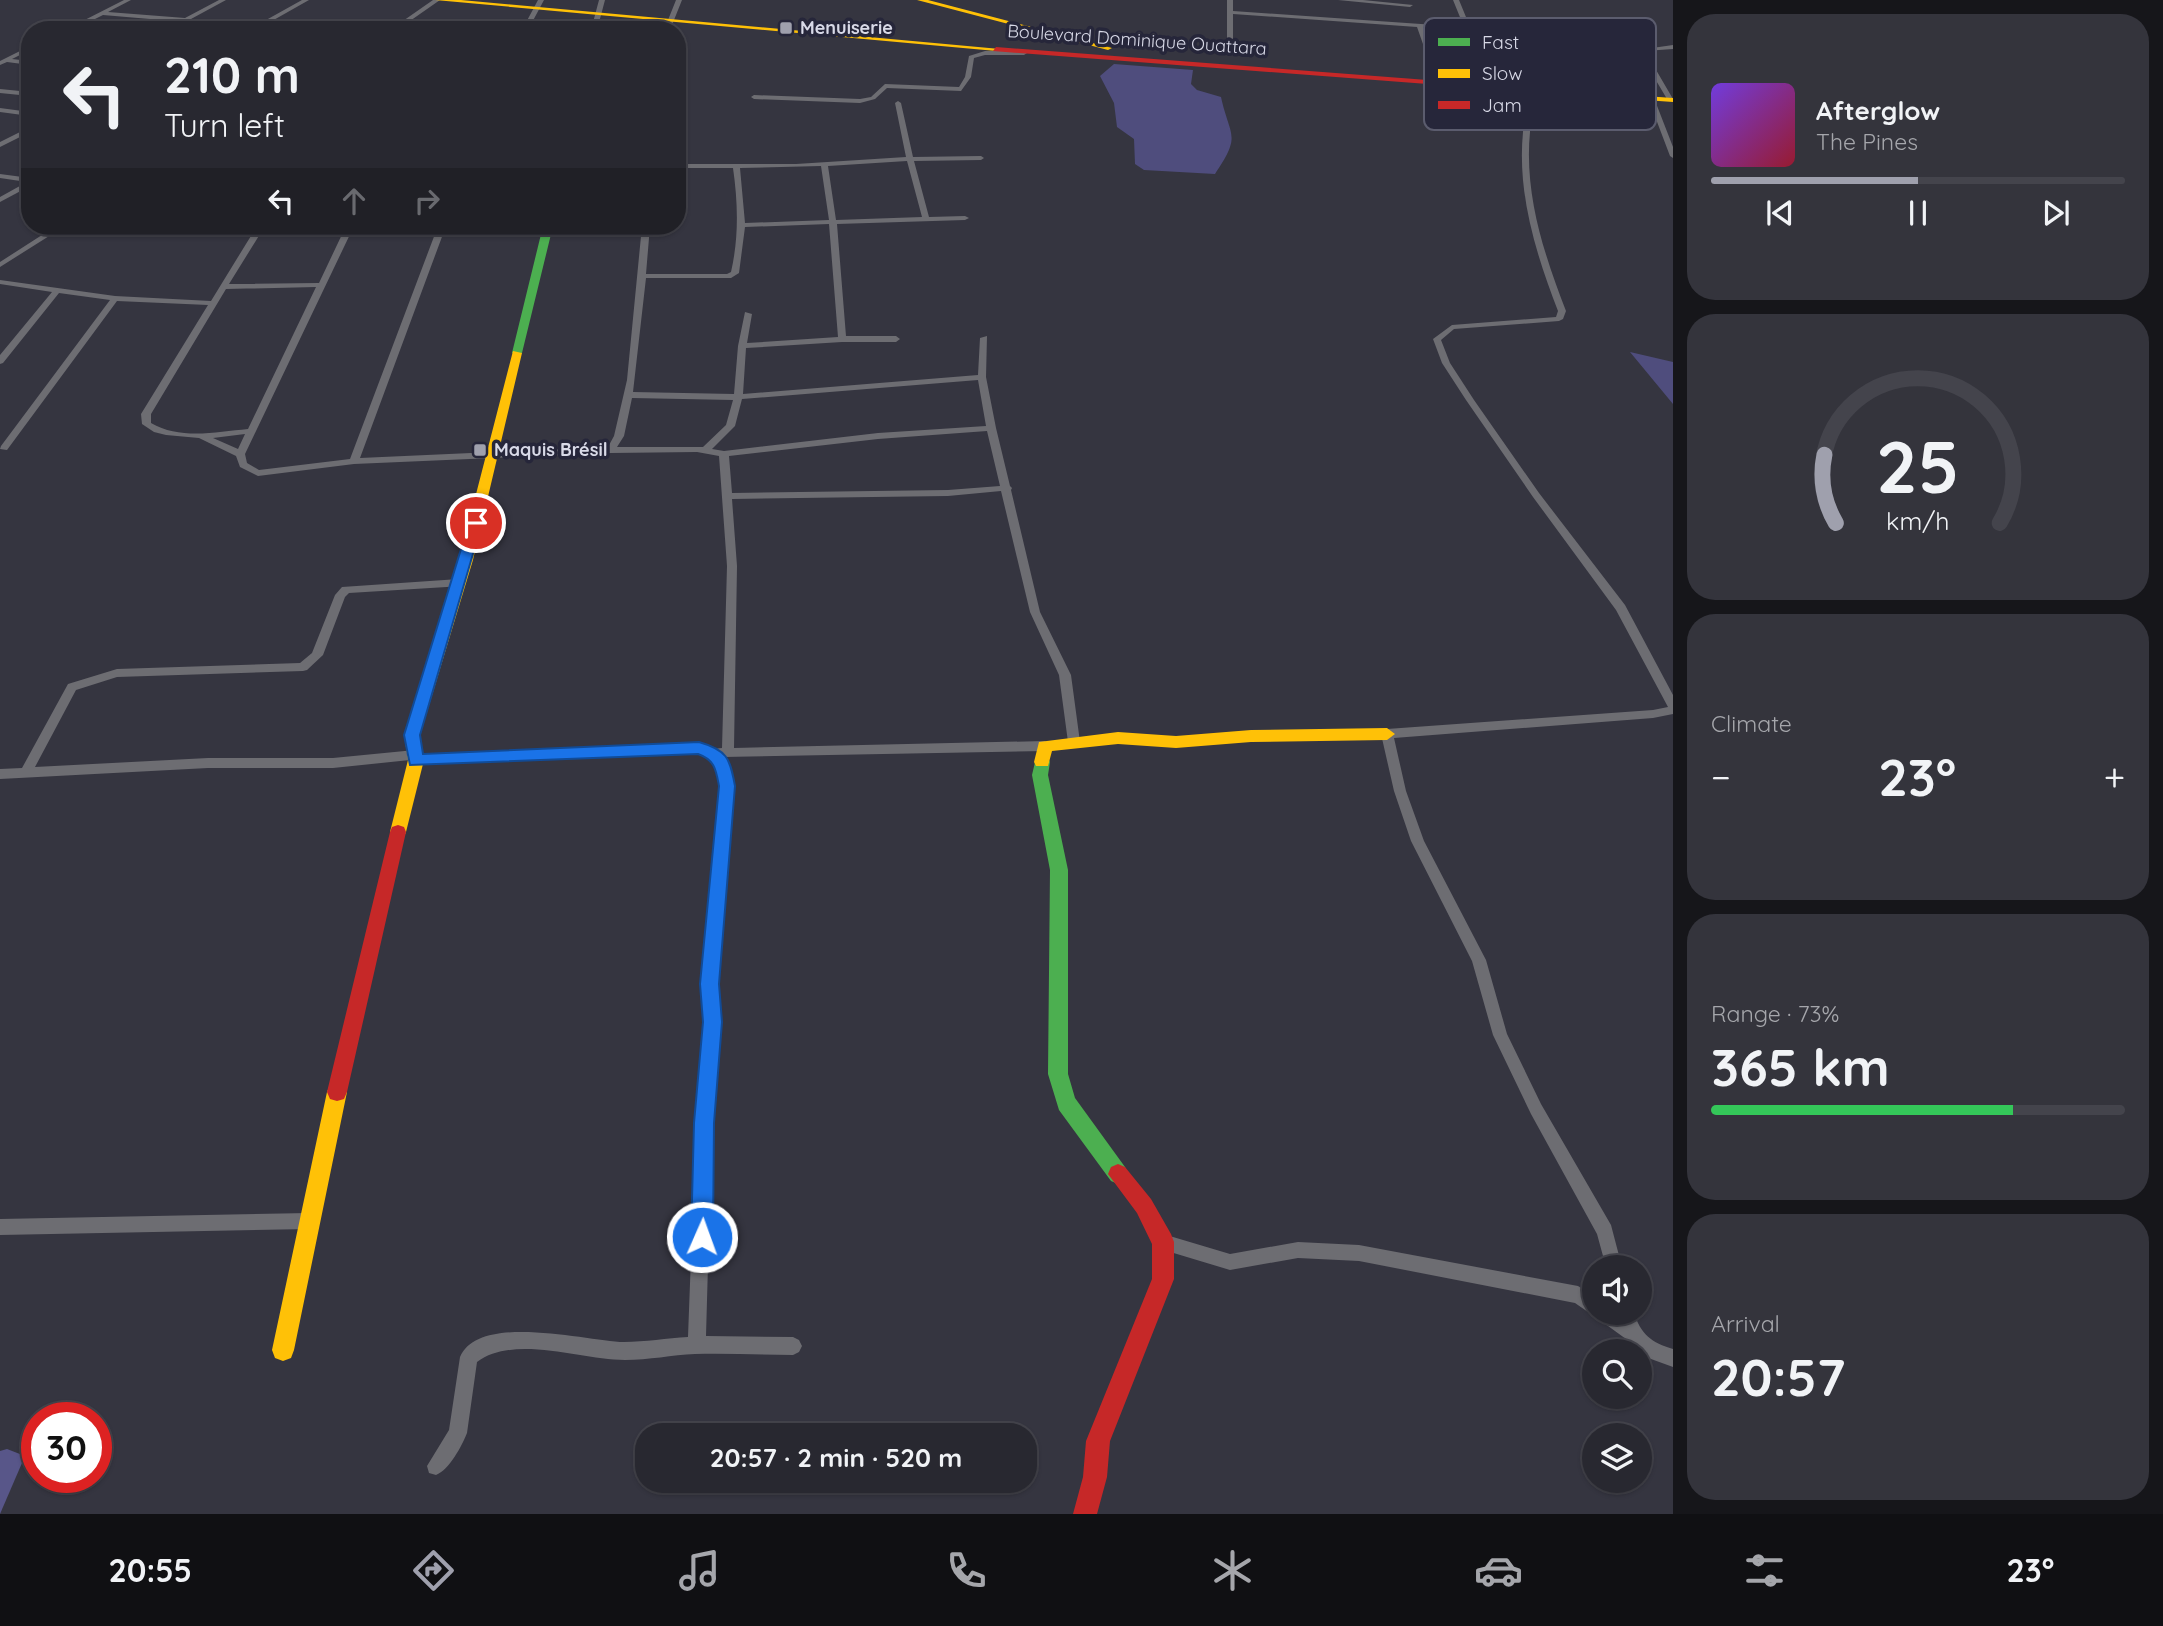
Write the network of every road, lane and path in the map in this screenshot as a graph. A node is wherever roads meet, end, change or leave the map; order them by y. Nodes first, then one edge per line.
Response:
1 (128, 0) edge
2 (223, 0) edge
3 (306, 0) edge
4 (437, 0) edge
5 (679, 0) edge
6 (920, 0) edge
7 (1230, 0) edge
8 (1341, 0) edge
9 (1456, 0) edge
10 (538, 4) edge
11 (1410, 5) dead end
12 (1230, 12) junction
13 (102, 13) junction
14 (598, 14) edge
15 (1464, 18) edge
16 (185, 20) junction
17 (86, 21) edge
18 (191, 21) edge
19 (268, 21) edge
20 (406, 21) edge
21 (529, 21) edge
22 (643, 21) edge
23 (670, 21) edge
24 (1419, 25) junction
25 (1424, 25) edge
26 (686, 26) edge
27 (1230, 38) dead end
28 (1424, 40) edge
29 (1029, 52) junction
30 (21, 53) edge
31 (1160, 61) junction
32 (3, 62) edge
33 (21, 63) edge
34 (1656, 74) edge
35 (1424, 80) edge
36 (0, 91) edge
37 (21, 93) edge
38 (754, 97) dead end
39 (1672, 99) edge
40 (898, 103) dead end
41 (0, 110) edge
42 (1656, 111) edge
43 (21, 113) edge
44 (1527, 130) edge
45 (21, 134) edge
46 (0, 145) edge
47 (1673, 156) edge
48 (981, 158) dead end
49 (908, 160) junction
50 (824, 164) junction
51 (736, 165) junction
52 (686, 166) edge
53 (0, 176) edge
54 (21, 180) edge
55 (21, 187) edge
56 (0, 200) edge
57 (965, 218) dead end
58 (926, 219) junction
59 (833, 223) junction
60 (741, 225) junction
61 (47, 235) edge
62 (255, 235) edge
63 (345, 235) edge
64 (439, 235) edge
65 (546, 235) edge
66 (645, 235) edge
67 (0, 265) edge
68 (641, 276) junction
69 (0, 282) edge
70 (320, 285) junction
71 (222, 287) junction
72 (57, 290) junction
73 (115, 298) junction
74 (211, 303) junction
75 (748, 314) dead end
76 (984, 338) dead end
77 (842, 339) junction
78 (896, 339) dead end
79 (742, 346) junction
80 (0, 361) edge
81 (982, 377) junction
82 (628, 395) junction
83 (738, 397) junction
84 (991, 428) junction
85 (251, 431) junction
86 (201, 436) junction
87 (4, 448) dead end
88 (611, 450) junction
89 (705, 451) junction
90 (240, 454) junction
91 (724, 454) junction
92 (490, 455) junction
93 (354, 461) junction
94 (1007, 488) junction
95 (727, 496) junction
96 (459, 583) junction
97 (1673, 708) edge
98 (1387, 734) junction
99 (1074, 742) junction
100 (1045, 746) junction
101 (721, 752) junction
102 (415, 758) junction
103 (26, 773) junction
104 (0, 774) edge
105 (309, 1221) junction
106 (0, 1227) edge
107 (1163, 1242) junction
108 (1611, 1255) edge
109 (1582, 1297) edge
110 (1621, 1325) edge
111 (1628, 1325) edge
112 (1630, 1332) junction
113 (697, 1345) junction
114 (793, 1346) dead end
115 (283, 1350) dead end
116 (1673, 1358) edge
117 (436, 1466) dead end
118 (1085, 1514) edge

1 - 13 street
2 - 16 street
3 - 19 street
4 - 10 street, Boulevard Dominique Ouattara
4 - 20 street
5 - 23 street
6 - 31 street
7 - 12 street
8 - 11 street
9 - 15 street
10 - 14 street, Boulevard Dominique Ouattara
10 - 21 street
12 - 24 street
12 - 27 street
13 - 16 street
13 - 17 street
14 - 22 street, Boulevard Dominique Ouattara
16 - 18 street
24 - 25 street
24 - 28 street
26 - 29 street, Boulevard Dominique Ouattara
29 - 31 street, Boulevard Dominique Ouattara
29 - 38 street
30 - 32 street
31 - 35 street, Boulevard Dominique Ouattara
32 - 33 street
34 - 39 street
36 - 37 street
40 - 49 street
41 - 43 street
42 - 47 street
44 - 97 street
45 - 46 street
48 - 49 street
49 - 50 street
49 - 58 street
50 - 51 street
50 - 59 street
51 - 52 street
51 - 60 street
53 - 54 street
55 - 56 street
57 - 58 street
58 - 59 street
59 - 60 street
59 - 77 street
60 - 68 street
61 - 67 street
62 - 71 street
63 - 70 street
64 - 93 street
65 - 92 street
66 - 68 street
68 - 82 street
69 - 72 street
70 - 71 street
70 - 85 street
71 - 74 street
72 - 73 street
72 - 80 street
73 - 74 street
73 - 87 street
74 - 86 street
75 - 79 street
76 - 81 street
77 - 78 street
77 - 79 street
79 - 83 street
81 - 83 street
81 - 84 street
82 - 83 street
82 - 88 street
83 - 89 street
84 - 91 street
84 - 94 street
85 - 86 street
85 - 90 street
86 - 90 street
88 - 89 street
88 - 92 street
89 - 91 street
90 - 93 street
91 - 95 street
92 - 93 street
92 - 96 street
94 - 95 street
94 - 99 street
95 - 101 street
96 - 102 street
96 - 103 street
97 - 98 street
98 - 99 street
98 - 108 street
99 - 100 street
100 - 101 street
100 - 107 street
101 - 102 street
101 - 113 street
102 - 103 street
102 - 105 street
103 - 104 street
105 - 106 street
105 - 115 street
107 - 109 street
107 - 118 street
110 - 112 street
111 - 112 street
112 - 116 street
113 - 114 street
113 - 117 street

